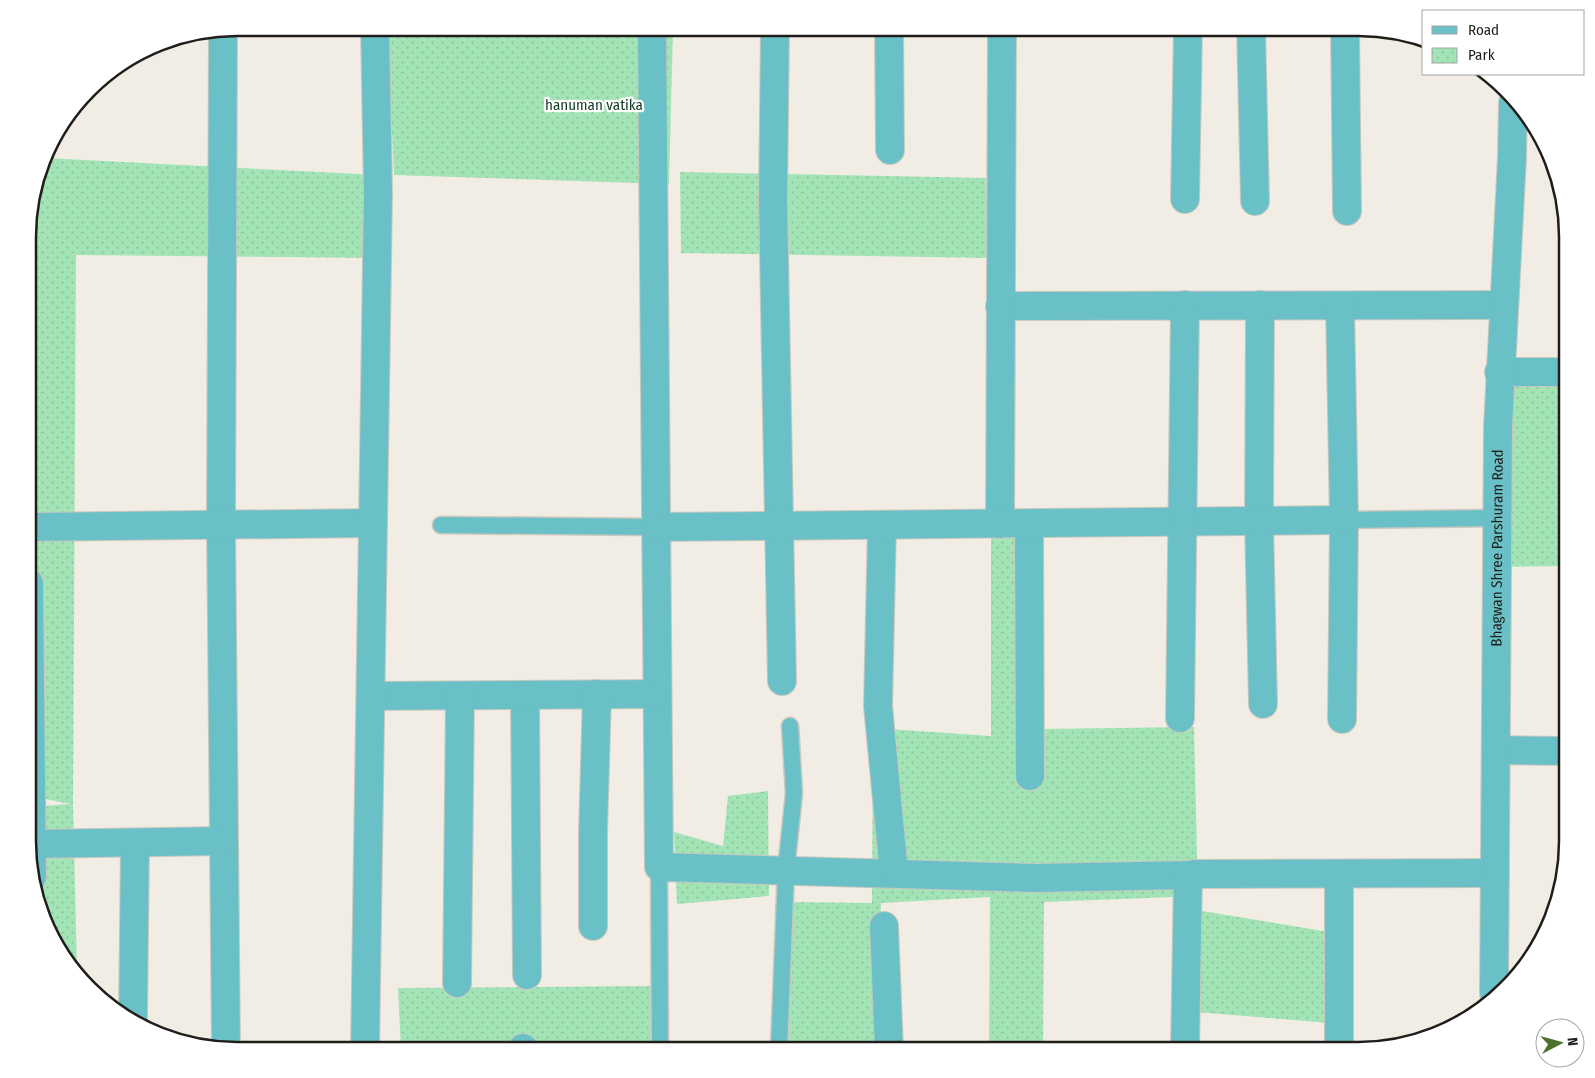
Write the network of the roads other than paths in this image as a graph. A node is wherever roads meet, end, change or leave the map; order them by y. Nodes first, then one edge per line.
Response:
1 (375, 36) edge
2 (652, 36) edge
3 (775, 36) edge
4 (889, 36) edge
5 (1002, 36) edge
6 (1188, 36) edge
7 (1251, 36) edge
8 (1345, 36) edge
9 (223, 37) edge
10 (1513, 110) edge
11 (890, 150) dead end
12 (1185, 199) dead end
13 (1255, 201) dead end
14 (1347, 211) dead end
15 (1185, 305) junction
16 (1260, 305) junction
17 (1504, 305) junction
18 (1000, 306) junction
19 (1340, 306) junction
20 (1499, 372) junction
21 (1559, 372) edge
22 (1497, 518) junction
23 (1344, 520) junction
24 (1259, 521) junction
25 (1182, 522) junction
26 (373, 523) junction
27 (1000, 524) junction
28 (1029, 524) junction
29 (221, 525) junction
30 (441, 525) dead end
31 (882, 526) junction
32 (36, 527) edge
33 (656, 527) junction
34 (779, 527) junction
35 (782, 682) dead end
36 (597, 694) junction
37 (658, 694) junction
38 (525, 695) junction
39 (371, 696) junction
40 (460, 696) junction
41 (1263, 704) dead end
42 (1180, 718) dead end
43 (1342, 720) dead end
44 (790, 726) dead end
45 (1496, 750) junction
46 (1559, 751) edge
47 (1030, 776) dead end
48 (224, 841) junction
49 (135, 843) junction
50 (36, 844) edge
51 (659, 867) junction
52 (786, 870) junction
53 (894, 873) junction
54 (1495, 873) junction
55 (1339, 874) junction
56 (1188, 875) junction
57 (593, 926) dead end
58 (884, 926) dead end
59 (527, 975) dead end
60 (457, 983) dead end
61 (1494, 988) edge
62 (133, 1013) edge
63 (226, 1041) edge
64 (365, 1042) edge
65 (660, 1042) edge
66 (779, 1042) edge
67 (889, 1042) edge
68 (1185, 1042) edge
69 (1338, 1042) edge

1 - 26 street
2 - 33 street
3 - 34 street
4 - 11 street
5 - 18 street
6 - 12 street
7 - 13 street
8 - 14 street
9 - 29 street
10 - 17 street, Bhagwan Shree Parshuram Road
15 - 16 street
15 - 18 street
15 - 25 street
16 - 19 street
16 - 24 street
17 - 19 street
17 - 20 street, Bhagwan Shree Parshuram Road
18 - 27 street
19 - 23 street
20 - 21 street
20 - 22 street, Bhagwan Shree Parshuram Road
22 - 23 lane
22 - 45 street, Bhagwan Shree Parshuram Road
23 - 24 street
23 - 43 street
24 - 25 street
24 - 41 street
25 - 28 street
25 - 42 street
26 - 29 street
26 - 39 street
27 - 28 street
27 - 31 street
28 - 47 street
29 - 32 street
29 - 48 street
30 - 33 lane
31 - 34 street
31 - 53 street
33 - 34 street
33 - 37 street
34 - 35 street
36 - 37 street
36 - 38 street
36 - 57 street
37 - 51 street
38 - 40 street
38 - 59 street
39 - 40 street
39 - 64 street
40 - 60 street
44 - 52 lane
45 - 46 street
45 - 54 street, Bhagwan Shree Parshuram Road
48 - 49 street
48 - 63 street
49 - 50 street
49 - 62 street
51 - 52 street
51 - 65 lane
52 - 53 street
52 - 66 lane
53 - 56 street
54 - 55 street
54 - 61 street, Bhagwan Shree Parshuram Road
55 - 56 street
55 - 69 street
56 - 68 street
58 - 67 street

